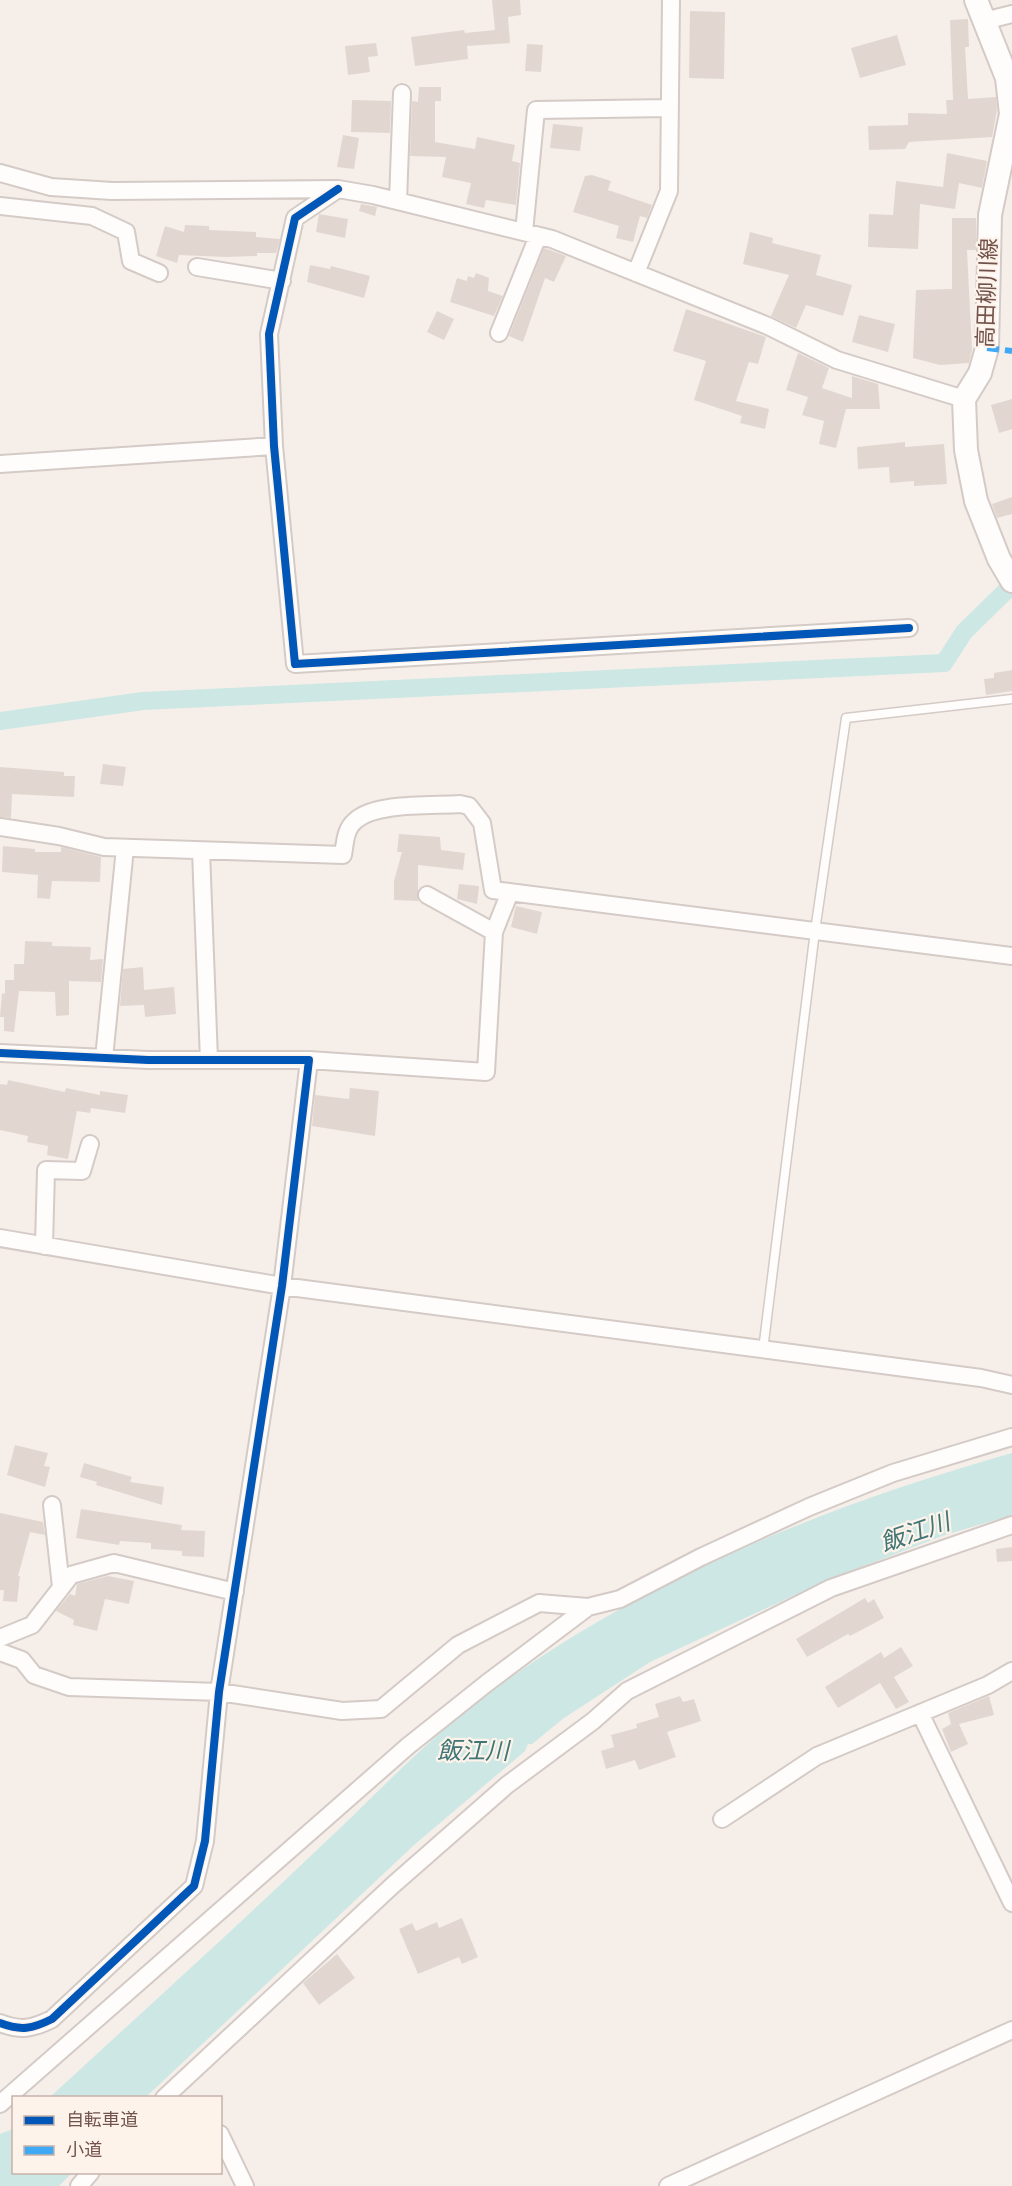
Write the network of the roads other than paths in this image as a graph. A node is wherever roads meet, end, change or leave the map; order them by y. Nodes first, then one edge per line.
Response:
1 (671, 0) edge
2 (980, 10) edge
3 (1012, 14) edge
4 (402, 93) dead end
5 (670, 108) junction
6 (0, 173) edge
7 (338, 189) junction
8 (398, 201) junction
9 (0, 206) edge
10 (531, 234) junction
11 (197, 267) dead end
12 (159, 273) dead end
13 (636, 273) junction
14 (282, 281) junction
15 (499, 333) dead end
16 (964, 399) junction
17 (274, 446) junction
18 (0, 464) edge
19 (1012, 581) edge
20 (909, 628) dead end
21 (1012, 699) edge
22 (0, 827) edge
23 (125, 848) junction
24 (201, 850) junction
25 (510, 892) junction
26 (427, 895) dead end
27 (815, 931) junction
28 (494, 932) junction
29 (1012, 956) edge
30 (0, 1053) edge
31 (104, 1058) junction
32 (209, 1060) junction
33 (309, 1060) junction
34 (90, 1144) dead end
35 (0, 1238) edge
36 (44, 1246) junction
37 (282, 1286) junction
38 (763, 1350) junction
39 (1012, 1385) edge
40 (1012, 1437) edge
41 (52, 1505) dead end
42 (1012, 1525) edge
43 (62, 1587) junction
44 (235, 1592) junction
45 (588, 1607) junction
46 (0, 1638) edge
47 (0, 1652) edge
48 (1012, 1671) edge
49 (219, 1692) junction
50 (920, 1713) junction
51 (722, 1819) dead end
52 (1012, 1903) edge
53 (0, 2023) edge
54 (1012, 2030) edge
55 (165, 2096) edge
56 (0, 2104) edge
57 (222, 2138) edge
58 (90, 2174) edge
59 (79, 2186) edge
60 (245, 2186) edge
61 (668, 2186) edge

1 - 5 street
2 - 3 street
2 - 16 main road, 高田柳川線
4 - 8 street
5 - 10 street
5 - 13 street
6 - 7 street
7 - 8 street
7 - 14 street
8 - 10 street
9 - 12 street
10 - 13 street
10 - 15 street
11 - 14 street
13 - 16 street
14 - 17 street
16 - 19 main road
17 - 18 street
17 - 20 street
21 - 27 lane
22 - 23 street
23 - 24 street
23 - 31 street
24 - 25 street
24 - 32 street
25 - 27 street
25 - 28 street
26 - 28 street
27 - 29 street
27 - 38 lane
28 - 33 street
30 - 31 street
31 - 32 street
32 - 33 street
33 - 37 street
34 - 36 street
35 - 36 street
36 - 37 street
37 - 38 street
37 - 44 street
38 - 39 street
40 - 45 street
41 - 43 street
42 - 55 street
43 - 44 street
43 - 46 street
44 - 49 street
45 - 49 street
45 - 56 street
47 - 49 street
48 - 50 street
49 - 53 street
50 - 51 street
50 - 52 street
54 - 61 street
57 - 60 street
58 - 59 street

